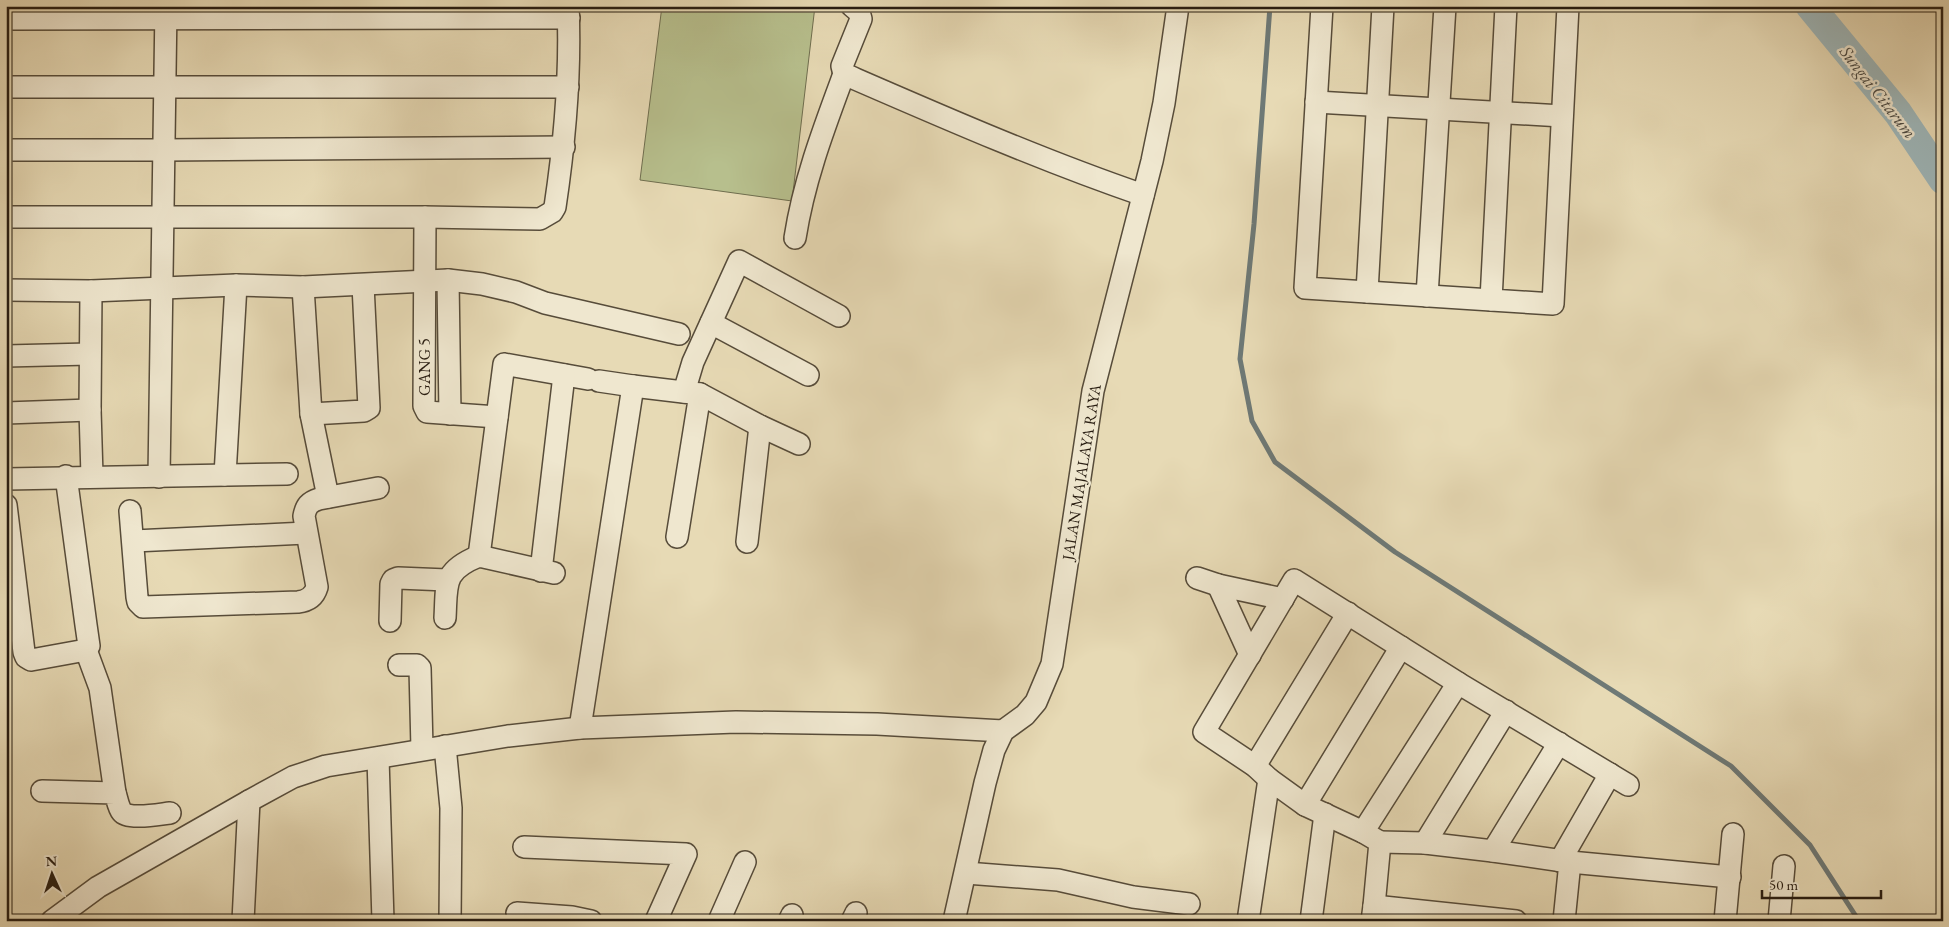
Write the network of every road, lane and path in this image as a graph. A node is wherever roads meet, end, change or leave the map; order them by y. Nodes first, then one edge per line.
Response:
1 (852, 6) edge
2 (1178, 6) edge
3 (1322, 6) edge
4 (1383, 6) edge
5 (1444, 6) edge
6 (1506, 6) edge
7 (1568, 6) edge
8 (166, 12) edge
9 (569, 12) edge
10 (6, 19) edge
11 (844, 74) junction
12 (6, 87) edge
13 (568, 87) junction
14 (166, 88) junction
15 (1316, 102) junction
16 (1377, 106) junction
17 (1438, 109) junction
18 (1500, 113) junction
19 (1562, 116) junction
20 (564, 147) junction
21 (6, 150) edge
22 (164, 150) junction
23 (1143, 195) junction
24 (6, 217) edge
25 (163, 217) junction
26 (425, 217) junction
27 (795, 238) dead end
28 (448, 280) junction
29 (425, 281) junction
30 (236, 285) junction
31 (363, 285) junction
32 (160, 287) junction
33 (303, 287) junction
34 (6, 290) edge
35 (91, 290) junction
36 (1367, 292) junction
37 (1427, 296) junction
38 (1491, 300) junction
39 (839, 316) dead end
40 (711, 323) junction
41 (678, 334) dead end
42 (89, 354) junction
43 (6, 356) edge
44 (564, 375) junction
45 (808, 375) dead end
46 (633, 386) junction
47 (692, 393) junction
48 (90, 410) junction
49 (6, 413) edge
50 (311, 414) junction
51 (450, 414) junction
52 (497, 417) junction
53 (760, 426) junction
54 (799, 444) dead end
55 (287, 474) dead end
56 (66, 476) junction
57 (92, 476) junction
58 (225, 476) junction
59 (159, 477) junction
60 (6, 479) edge
61 (378, 488) dead end
62 (328, 498) junction
63 (6, 506) edge
64 (130, 511) dead end
65 (306, 533) junction
66 (677, 537) dead end
67 (134, 541) junction
68 (746, 542) dead end
69 (478, 556) junction
70 (1197, 578) dead end
71 (447, 580) junction
72 (1218, 585) junction
73 (1283, 599) junction
74 (1348, 613) junction
75 (445, 618) dead end
76 (390, 621) dead end
77 (1401, 647) junction
78 (86, 650) junction
79 (1250, 655) junction
80 (399, 665) dead end
81 (1458, 683) junction
82 (1506, 711) junction
83 (580, 728) junction
84 (1003, 731) junction
85 (1559, 743) junction
86 (445, 746) junction
87 (422, 749) junction
88 (378, 758) junction
89 (1262, 773) junction
90 (1610, 774) junction
91 (1628, 785) dead end
92 (42, 792) dead end
93 (116, 793) junction
94 (249, 801) junction
95 (1305, 805) junction
96 (170, 814) dead end
97 (1325, 814) junction
98 (1733, 834) dead end
99 (1372, 837) junction
100 (1425, 844) junction
101 (524, 847) dead end
102 (1493, 851) junction
103 (1565, 861) junction
104 (745, 862) dead end
105 (1784, 866) dead end
106 (966, 873) junction
107 (1730, 877) junction
108 (1190, 904) dead end
109 (517, 913) dead end
110 (1373, 913) edge
111 (52, 921) edge
112 (243, 921) edge
113 (383, 921) edge
114 (450, 921) edge
115 (591, 921) edge
116 (656, 921) edge
117 (719, 921) edge
118 (954, 921) edge
119 (1248, 921) edge
120 (1310, 921) edge
121 (1516, 921) edge
122 (1564, 921) edge
123 (1725, 921) edge
124 (1778, 921) edge

1 - 11 street
2 - 23 street, JALAN MAJALAYA RAYA
3 - 15 street
4 - 16 street
5 - 17 street
6 - 18 street
7 - 19 street
8 - 9 street
8 - 10 street
8 - 14 street
9 - 13 street
11 - 23 street
11 - 27 street
12 - 14 street
13 - 14 street
13 - 20 street
14 - 22 street
15 - 16 street
15 - 36 street
16 - 17 street
16 - 36 street
17 - 18 street
17 - 37 street
18 - 19 street
18 - 38 street
19 - 38 street
20 - 22 street
20 - 26 street
21 - 22 street
22 - 25 street
23 - 84 street, JALAN MAJALAYA RAYA
24 - 25 street
25 - 26 street
25 - 32 street
26 - 29 street
28 - 29 street
28 - 41 street
28 - 51 street
29 - 31 street
29 - 51 street, GANG 5
30 - 32 street
30 - 33 street
30 - 58 street
31 - 33 street
31 - 50 street
32 - 35 street
32 - 59 street
33 - 50 street
34 - 35 street
35 - 42 street
36 - 37 street
37 - 38 street
39 - 40 street
40 - 45 street
40 - 47 street
42 - 43 street
42 - 48 street
44 - 46 street
44 - 52 street
44 - 69 street
46 - 47 street
46 - 83 street
47 - 53 street
47 - 66 street
48 - 49 street
48 - 57 street
50 - 62 street
51 - 52 street, GANG 5
52 - 69 street
53 - 54 street
53 - 68 street
55 - 58 street
56 - 57 street
56 - 60 street
56 - 78 street
57 - 59 street
58 - 59 street
61 - 62 street
62 - 65 street
63 - 78 street
64 - 67 street
65 - 67 street
65 - 67 street
69 - 71 street
70 - 72 street
71 - 75 street
71 - 76 street
72 - 73 street
72 - 79 street
73 - 74 street
73 - 79 street
74 - 77 street
74 - 89 street
77 - 81 street
77 - 95 street
78 - 93 street
79 - 89 street
80 - 87 street
81 - 82 street
81 - 99 street
82 - 85 street
82 - 100 street
83 - 84 street
83 - 86 street
84 - 106 street
85 - 90 street
85 - 102 street
86 - 87 street
86 - 114 street
87 - 88 street
88 - 94 street
88 - 113 street
89 - 95 street
89 - 119 street
90 - 91 street
90 - 103 street
92 - 93 street
93 - 96 street
94 - 111 street
94 - 112 street
95 - 97 street
97 - 99 street
97 - 120 street
98 - 107 street
99 - 100 street
99 - 110 street
100 - 102 street
101 - 116 street
102 - 103 street
103 - 107 street
103 - 122 street
104 - 117 street
105 - 124 street
106 - 108 street
106 - 118 street
107 - 123 street
109 - 115 street
110 - 121 street

